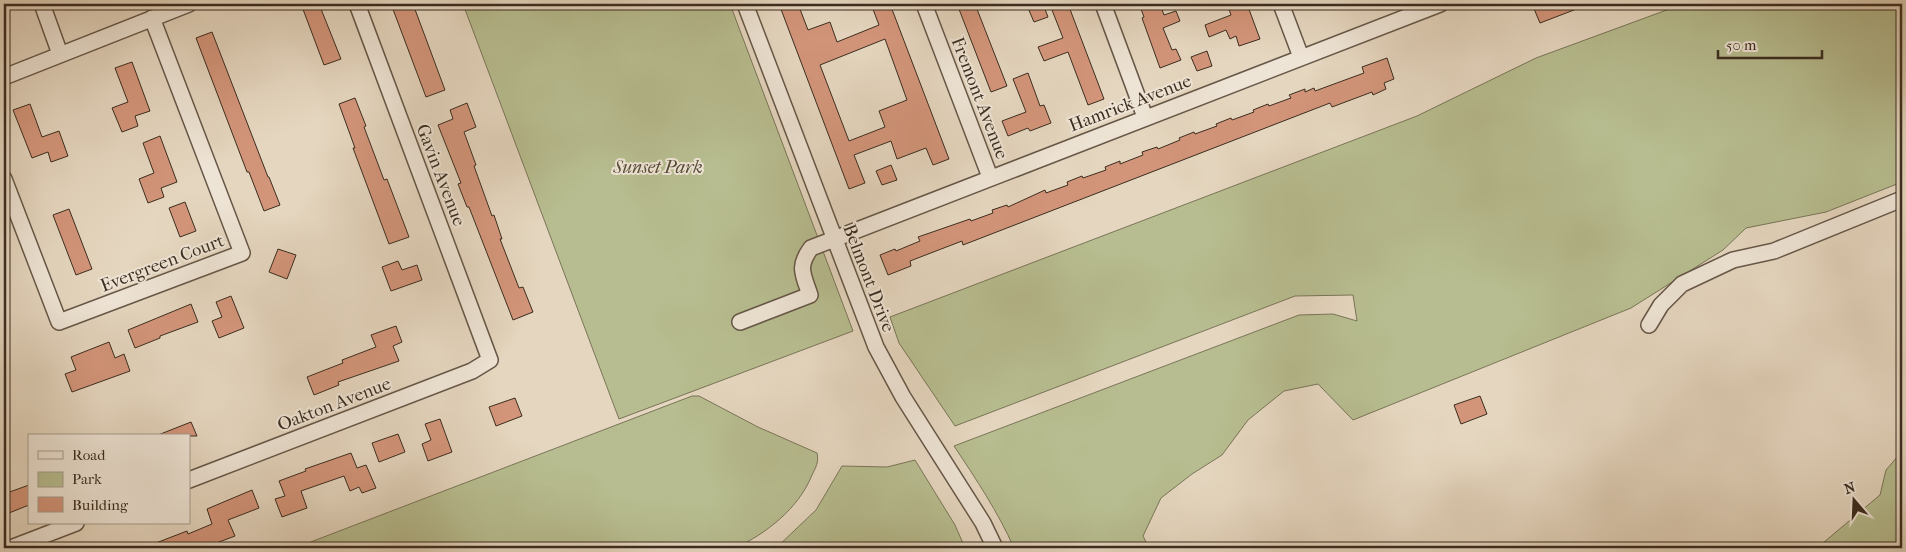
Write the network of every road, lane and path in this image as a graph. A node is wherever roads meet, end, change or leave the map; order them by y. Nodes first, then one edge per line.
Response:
1 (42, 4) edge
2 (189, 4) edge
3 (357, 4) edge
4 (745, 4) edge
5 (924, 4) edge
6 (1102, 4) edge
7 (1281, 4) edge
8 (1440, 4) edge
9 (152, 18) junction
10 (60, 54) junction
11 (1302, 57) junction
12 (4, 77) edge
13 (1145, 118) junction
14 (990, 177) junction
15 (4, 180) edge
16 (1902, 199) edge
17 (834, 239) junction
18 (740, 322) dead end
19 (1649, 325) dead end
20 (490, 360) joint
21 (190, 480) edge
22 (73, 524) edge
23 (11, 548) edge
24 (996, 548) edge

1 - 10 street
2 - 9 street
3 - 20 street, Gavin Avenue
4 - 17 street, Belmont Drive
5 - 14 street, Fremont Avenue
6 - 13 street
7 - 11 street
8 - 11 street, Hamrick Avenue
9 - 10 street
9 - 15 street, Evergreen Court
10 - 12 street
11 - 13 street, Hamrick Avenue
13 - 14 street, Hamrick Avenue
14 - 17 street, Hamrick Avenue
16 - 19 street
17 - 18 street, Hamrick Avenue
17 - 24 street, Belmont Drive
20 - 21 street, Oakton Avenue
22 - 23 street

